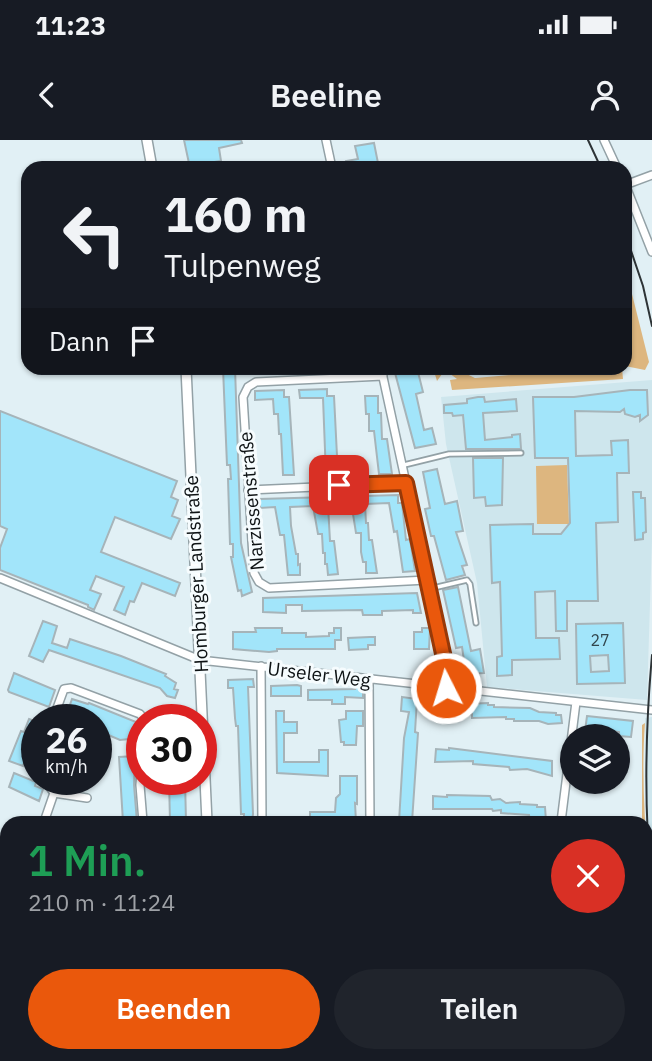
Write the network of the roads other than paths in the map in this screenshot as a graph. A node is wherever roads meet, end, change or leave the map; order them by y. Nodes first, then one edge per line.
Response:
1 (147, 140) edge
2 (326, 140) edge
3 (604, 140) edge
4 (151, 161) edge
5 (331, 161) edge
6 (614, 161) edge
7 (652, 175) edge
8 (632, 182) edge
9 (632, 202) edge
10 (652, 251) edge
11 (186, 375) edge
12 (383, 376) joint
13 (521, 453) dead end
14 (402, 466) junction
15 (406, 483) junction
16 (248, 490) junction
17 (0, 578) edge
18 (428, 585) junction
19 (476, 624) dead end
20 (201, 660) junction
21 (261, 666) junction
22 (369, 680) junction
23 (446, 688) junction
24 (576, 702) junction
25 (58, 704) edge
26 (126, 708) edge
27 (652, 710) edge
28 (53, 795) edge
29 (67, 795) edge
30 (141, 795) edge
31 (87, 798) dead end
32 (46, 816) edge
33 (143, 816) edge
34 (207, 816) edge
35 (262, 816) edge
36 (370, 816) edge
37 (562, 816) edge

1 - 4 street
2 - 5 street
3 - 6 street
7 - 8 street
9 - 10 street
11 - 20 street, Homburger Landstraße
12 - 14 street
12 - 16 street, Narzissenstraße
13 - 14 lane
14 - 15 street
15 - 16 street
15 - 18 street
16 - 18 street, Narzissenstraße
17 - 20 street, Urseler Weg
18 - 19 lane
18 - 23 street
20 - 21 street, Urseler Weg
20 - 34 street, Homburger Landstraße
21 - 22 street, Urseler Weg
21 - 35 street
22 - 23 street, Urseler Weg
22 - 36 street
23 - 24 street, Urseler Weg
24 - 27 street, Urseler Weg
24 - 37 street
25 - 26 street
28 - 32 street
29 - 31 street
30 - 33 street

